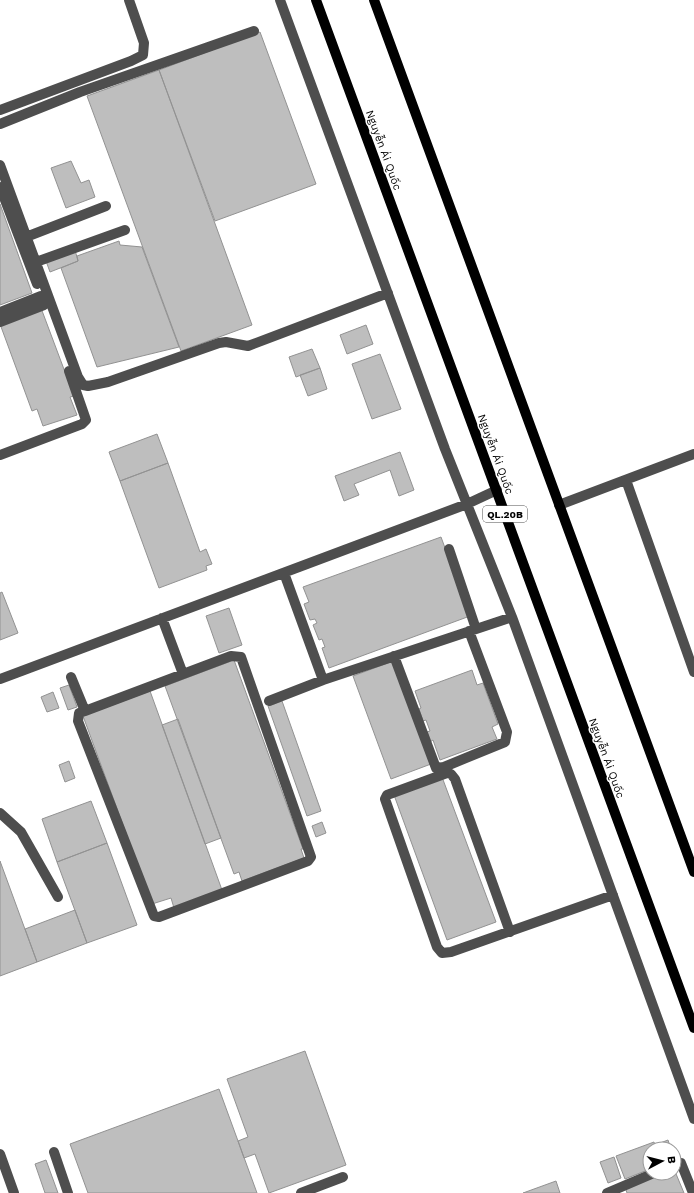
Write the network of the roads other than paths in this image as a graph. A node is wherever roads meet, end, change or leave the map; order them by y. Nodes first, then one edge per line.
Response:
1 (129, 0) edge
2 (280, 0) edge
3 (316, 0) edge
4 (374, 0) edge
5 (254, 31) dead end
6 (0, 110) edge
7 (0, 124) edge
8 (0, 165) edge
9 (0, 187) edge
10 (106, 206) dead end
11 (125, 230) dead end
12 (26, 237) junction
13 (36, 262) junction
14 (388, 293) junction
15 (43, 301) junction
16 (0, 312) edge
17 (0, 322) edge
18 (694, 454) edge
19 (0, 455) edge
20 (626, 480) junction
21 (496, 490) junction
22 (467, 504) junction
23 (559, 505) junction
24 (449, 549) dead end
25 (284, 573) junction
26 (512, 617) junction
27 (162, 618) junction
28 (472, 630) junction
29 (394, 656) junction
30 (694, 672) edge
31 (183, 674) junction
32 (71, 677) dead end
33 (0, 679) edge
34 (323, 680) junction
35 (269, 701) dead end
36 (86, 711) junction
37 (0, 812) edge
38 (694, 872) edge
39 (613, 895) junction
40 (58, 897) dead end
41 (510, 932) junction
42 (694, 1028) edge
43 (694, 1119) edge
44 (54, 1152) dead end
45 (0, 1154) edge
46 (682, 1163) edge
47 (343, 1177) dead end
48 (642, 1179) edge
49 (619, 1191) edge
50 (14, 1193) edge
51 (68, 1193) edge
52 (301, 1193) edge
53 (607, 1193) edge
54 (693, 1193) edge

1 - 6 street
2 - 14 street
3 - 21 main road, Nguyễn Ái Quốc / QL.20B
4 - 23 main road
5 - 7 street
8 - 12 street
9 - 15 street
10 - 12 street
11 - 13 street
12 - 13 street
13 - 14 street
14 - 22 street
15 - 16 street
15 - 17 street
15 - 19 street
18 - 20 street
20 - 23 street
20 - 30 street
21 - 22 street
21 - 42 main road, Nguyễn Ái Quốc / QL.20B
22 - 25 street
22 - 26 street
23 - 38 main road
24 - 28 street
25 - 27 street
25 - 34 street
26 - 28 street
26 - 39 street
27 - 31 street
27 - 33 street
28 - 29 street
28 - 29 street
29 - 34 street
31 - 36 street
31 - 36 street
32 - 36 street
34 - 35 street
37 - 40 street
39 - 41 street
39 - 43 street
41 - 41 street
44 - 51 street
45 - 50 street
46 - 54 street
47 - 52 street
48 - 49 street
49 - 53 street

